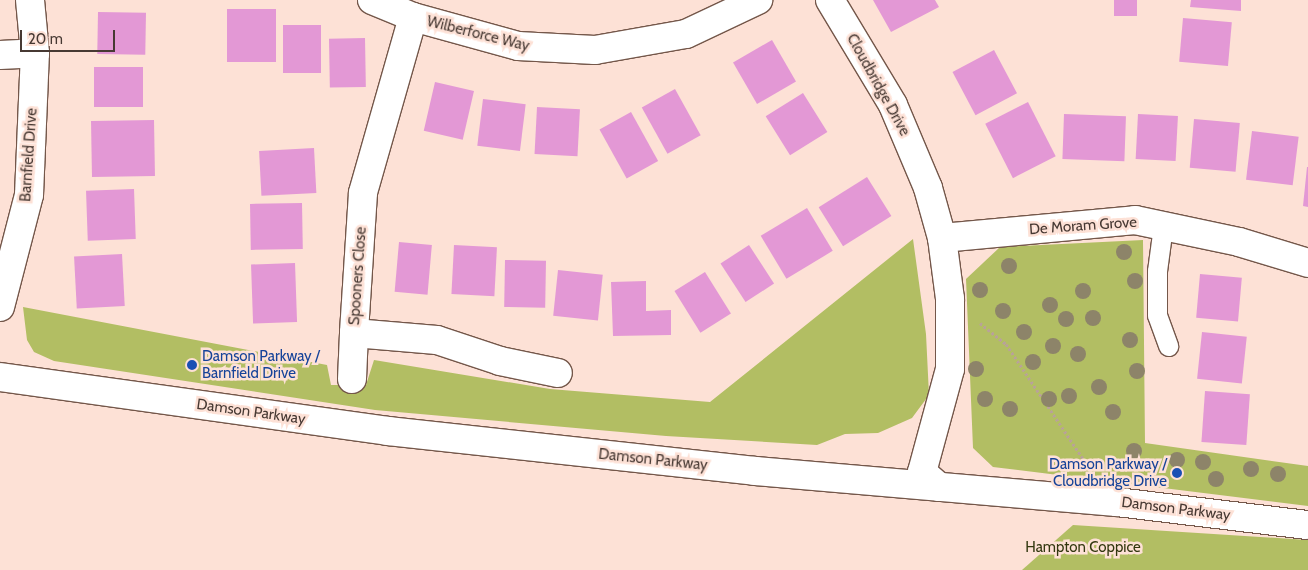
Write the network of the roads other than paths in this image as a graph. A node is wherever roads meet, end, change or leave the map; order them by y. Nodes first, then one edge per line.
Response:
1 (30, 0) edge
2 (372, 0) edge
3 (758, 0) edge
4 (830, 0) edge
5 (413, 17) junction
6 (34, 53) junction
7 (0, 55) edge
8 (1163, 226) junction
9 (942, 238) junction
10 (1308, 263) edge
11 (0, 307) edge
12 (354, 333) junction
13 (1168, 346) dead end
14 (558, 373) dead end
15 (0, 377) edge
16 (352, 379) dead end
17 (939, 487) junction
18 (1308, 525) edge

1 - 6 street, Barnfield Drive
2 - 5 street, Wilberforce Way
3 - 5 street, Wilberforce Way
4 - 9 street, Cloudbridge Drive
5 - 12 street, Spooners Close
6 - 7 street
6 - 11 street, Barnfield Drive
8 - 9 street, De Moram Grove
8 - 10 street, De Moram Grove
8 - 13 lane
9 - 17 street, Cloudbridge Drive
12 - 14 street, Spooners Close
12 - 16 street
15 - 17 street, Damson Parkway
17 - 18 street, Damson Parkway

